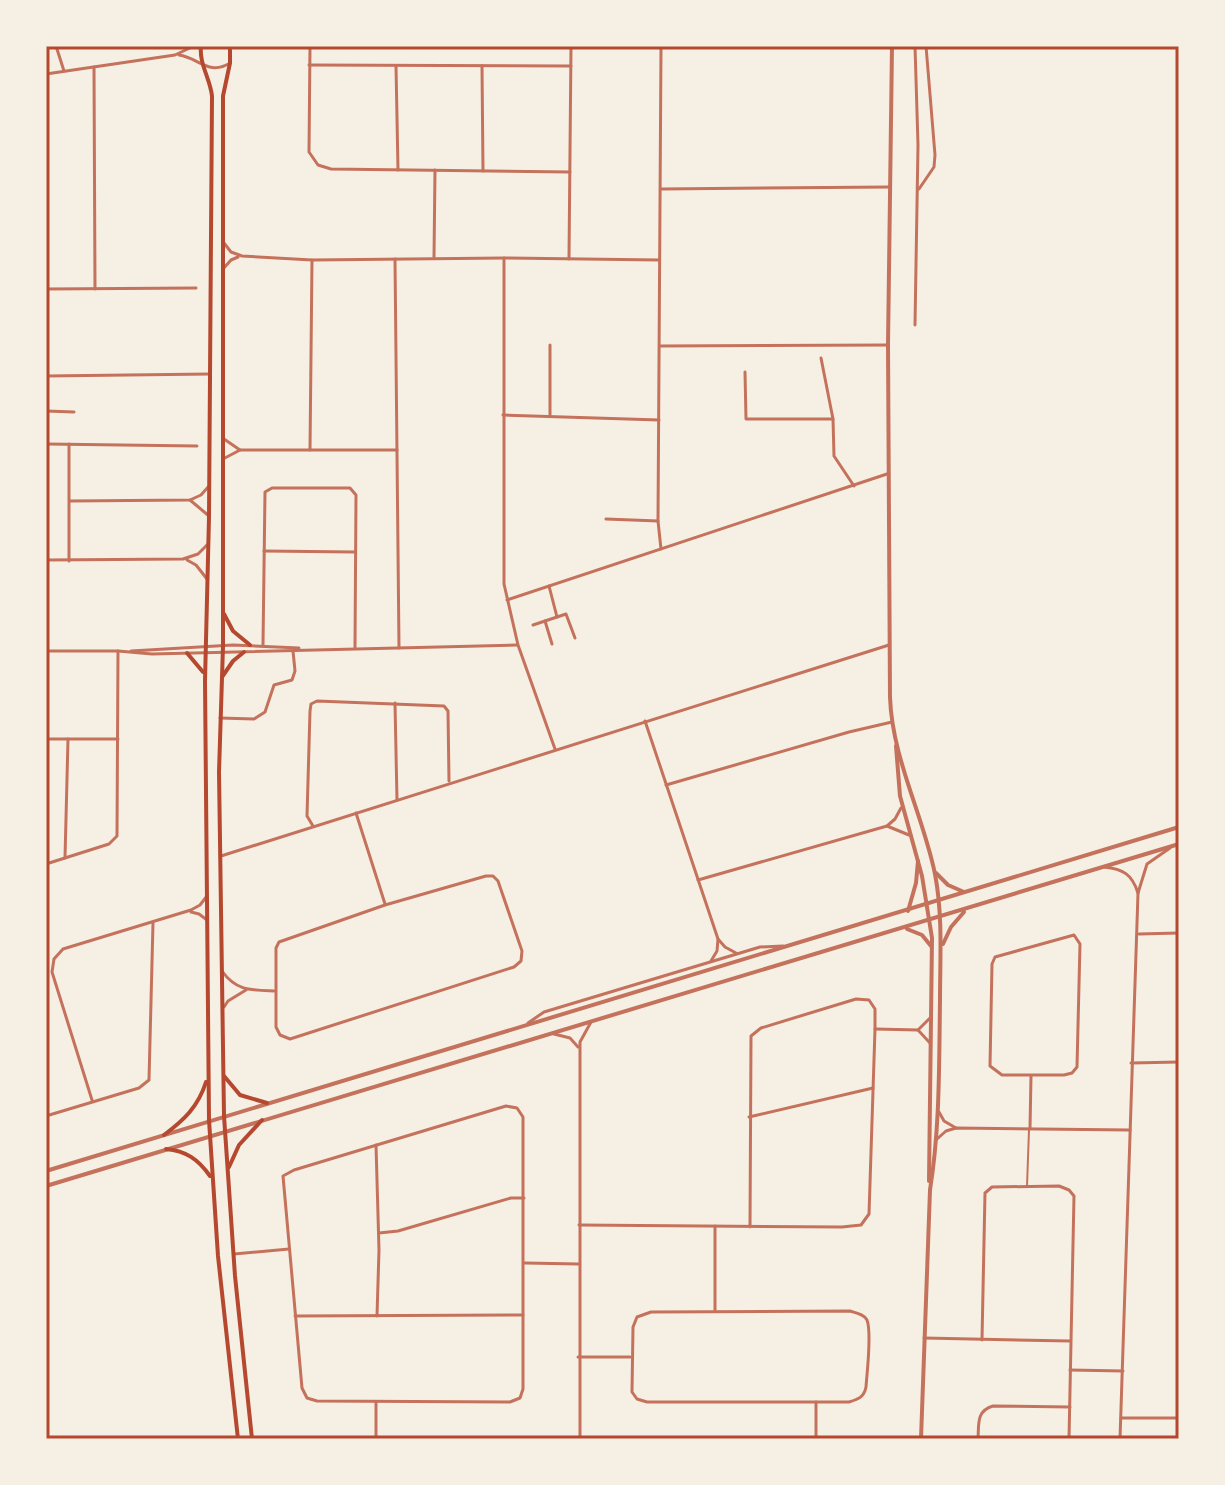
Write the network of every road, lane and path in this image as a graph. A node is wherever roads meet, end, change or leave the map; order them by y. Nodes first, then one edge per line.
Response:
1 (56, 46) edge
2 (194, 46) edge
3 (201, 46) edge
4 (230, 46) edge
5 (310, 46) edge
6 (571, 46) edge
7 (661, 46) edge
8 (892, 46) edge
9 (915, 46) edge
10 (926, 46) edge
11 (175, 55) junction
12 (230, 63) junction
13 (309, 65) junction
14 (203, 66) junction
15 (396, 66) junction
16 (482, 66) junction
17 (571, 66) junction
18 (94, 67) junction
19 (64, 71) junction
20 (46, 74) edge
21 (398, 170) junction
22 (435, 170) junction
23 (483, 171) junction
24 (570, 172) junction
25 (891, 187) junction
26 (661, 189) junction
27 (916, 192) junction
28 (223, 243) junction
29 (242, 256) junction
30 (504, 258) junction
31 (395, 259) junction
32 (434, 259) junction
33 (569, 259) junction
34 (312, 260) junction
35 (659, 260) junction
36 (223, 269) junction
37 (196, 288) dead end
38 (46, 289) edge
39 (95, 289) junction
40 (915, 325) dead end
41 (550, 345) dead end
42 (888, 345) junction
43 (659, 346) junction
44 (821, 358) dead end
45 (745, 372) dead end
46 (210, 374) junction
47 (46, 376) edge
48 (46, 411) edge
49 (74, 412) dead end
50 (503, 415) junction
51 (550, 416) junction
52 (833, 419) junction
53 (659, 420) junction
54 (223, 438) junction
55 (46, 444) edge
56 (69, 444) junction
57 (197, 446) dead end
58 (240, 450) junction
59 (310, 450) junction
60 (397, 450) junction
61 (223, 459) junction
62 (890, 473) junction
63 (210, 485) junction
64 (854, 486) junction
65 (190, 500) junction
66 (70, 501) junction
67 (209, 517) junction
68 (606, 519) dead end
69 (658, 521) junction
70 (208, 544) junction
71 (661, 549) junction
72 (264, 551) junction
73 (355, 552) junction
74 (183, 559) junction
75 (46, 560) edge
76 (69, 561) junction
77 (208, 582) junction
78 (549, 586) junction
79 (507, 600) junction
80 (223, 612) junction
81 (557, 617) junction
82 (545, 621) junction
83 (533, 625) dead end
84 (575, 638) dead end
85 (552, 644) dead end
86 (891, 644) junction
87 (250, 645) junction
88 (263, 645) junction
89 (518, 645) junction
90 (355, 648) junction
91 (399, 648) junction
92 (206, 649) junction
93 (223, 649) junction
94 (303, 649) junction
95 (46, 651) edge
96 (118, 651) junction
97 (127, 651) junction
98 (293, 651) junction
99 (244, 652) junction
100 (187, 653) junction
101 (205, 674) junction
102 (221, 679) junction
103 (395, 703) junction
104 (219, 718) junction
105 (645, 721) junction
106 (892, 722) junction
107 (46, 739) edge
108 (68, 739) junction
109 (118, 739) junction
110 (896, 739) junction
111 (555, 749) junction
112 (449, 783) junction
113 (666, 785) junction
114 (397, 800) junction
115 (902, 806) junction
116 (356, 813) junction
117 (313, 826) junction
118 (887, 826) junction
119 (1179, 827) edge
120 (912, 837) junction
121 (1176, 845) edge
122 (221, 856) junction
123 (65, 858) junction
124 (918, 858) junction
125 (46, 864) edge
126 (1101, 867) junction
127 (934, 871) junction
128 (698, 880) junction
129 (966, 893) junction
130 (1138, 893) junction
131 (207, 896) junction
132 (939, 901) junction
133 (928, 904) junction
134 (385, 905) junction
135 (969, 908) junction
136 (908, 911) junction
137 (187, 912) junction
138 (941, 917) junction
139 (207, 920) junction
140 (930, 921) junction
141 (153, 923) junction
142 (904, 928) junction
143 (1179, 933) edge
144 (1138, 934) junction
145 (718, 939) junction
146 (787, 947) junction
147 (933, 949) junction
148 (941, 950) junction
149 (739, 954) junction
150 (711, 962) junction
151 (222, 971) junction
152 (246, 990) junction
153 (276, 991) junction
154 (223, 1010) junction
155 (930, 1018) junction
156 (591, 1022) junction
157 (526, 1025) junction
158 (875, 1029) junction
159 (918, 1030) junction
160 (552, 1034) junction
161 (930, 1043) junction
162 (580, 1050) junction
163 (1179, 1062) edge
164 (1131, 1063) junction
165 (223, 1075) junction
166 (208, 1076) junction
167 (1031, 1076) junction
168 (873, 1088) junction
169 (92, 1100) junction
170 (267, 1103) junction
171 (937, 1108) junction
172 (46, 1116) edge
173 (224, 1116) junction
174 (749, 1117) junction
175 (209, 1120) junction
176 (262, 1120) junction
177 (956, 1128) junction
178 (1029, 1130) junction
179 (1130, 1130) junction
180 (225, 1131) junction
181 (164, 1135) junction
182 (209, 1136) junction
183 (936, 1142) junction
184 (376, 1145) junction
185 (166, 1149) junction
186 (228, 1169) junction
187 (46, 1171) edge
188 (212, 1179) junction
189 (46, 1186) edge
190 (1027, 1187) junction
191 (930, 1190) junction
192 (524, 1198) junction
193 (579, 1225) junction
194 (715, 1226) junction
195 (750, 1227) junction
196 (379, 1233) junction
197 (289, 1249) junction
198 (234, 1254) junction
199 (525, 1263) junction
200 (579, 1264) junction
201 (715, 1311) junction
202 (524, 1315) junction
203 (295, 1316) junction
204 (377, 1316) junction
205 (924, 1338) junction
206 (982, 1340) junction
207 (1070, 1341) junction
208 (578, 1357) junction
209 (632, 1357) junction
210 (1070, 1370) junction
211 (1123, 1371) junction
212 (376, 1401) junction
213 (816, 1402) junction
214 (1070, 1407) junction
215 (1121, 1418) junction
216 (1179, 1418) edge
217 (238, 1439) edge
218 (252, 1439) edge
219 (376, 1439) edge
220 (580, 1439) edge
221 (816, 1439) edge
222 (921, 1439) edge
223 (978, 1439) edge
224 (1069, 1439) edge
225 (1120, 1439) edge

1 - 19 street
2 - 11 street
3 - 14 main road
4 - 12 main road
5 - 13 street
6 - 17 street
7 - 26 street
8 - 25 street
9 - 27 street
10 - 27 street
11 - 14 street
11 - 18 street
12 - 14 street
12 - 28 main road
13 - 15 street
13 - 21 street
14 - 46 main road
15 - 16 street
15 - 21 street
16 - 17 street
16 - 23 street
17 - 24 street
18 - 19 street
18 - 39 street
19 - 20 street
21 - 22 street
22 - 23 street
22 - 32 street
23 - 24 street
24 - 33 street
25 - 26 street
25 - 42 street
26 - 35 street
27 - 40 street
28 - 29 street
28 - 36 main road
29 - 34 street
29 - 36 street
30 - 32 street
30 - 33 street
30 - 50 street
31 - 32 street
31 - 34 street
31 - 60 street
33 - 35 street
34 - 59 street
35 - 43 street
36 - 54 main road
37 - 39 street
38 - 39 street
41 - 51 street
42 - 43 street
42 - 62 street
43 - 53 street
44 - 52 street
45 - 52 street
46 - 47 street
46 - 63 main road
48 - 49 street
50 - 51 street
50 - 79 street
51 - 53 street
52 - 64 street
53 - 69 street
54 - 58 street
54 - 61 main road
55 - 56 street
56 - 57 street
56 - 66 street
58 - 59 street
58 - 61 street
59 - 60 street
60 - 91 street
61 - 80 main road
62 - 64 street
62 - 86 street
63 - 65 street
63 - 67 main road
64 - 71 street
65 - 66 street
65 - 67 street
66 - 76 street
67 - 70 main road
68 - 69 street
69 - 71 street
70 - 74 street
70 - 77 main road
71 - 78 street
72 - 73 street
72 - 73 street
72 - 88 street
73 - 90 street
74 - 76 street
74 - 77 street
75 - 76 street
77 - 92 main road
78 - 79 street
78 - 81 street
79 - 89 street
80 - 87 main road
80 - 93 main road
81 - 82 street
81 - 84 street
82 - 83 street
82 - 85 street
86 - 105 street
86 - 106 street
87 - 88 street
87 - 93 street
88 - 94 street
89 - 91 street
89 - 111 street
90 - 91 street
90 - 94 street
92 - 93 street
92 - 97 street
92 - 100 street
92 - 101 main road
93 - 99 street
93 - 102 main road
94 - 98 street
95 - 96 street
96 - 97 street
96 - 109 street
97 - 100 street
98 - 99 street
98 - 104 street
99 - 102 main road
100 - 101 main road
101 - 131 main road
102 - 104 main road
103 - 112 street
103 - 114 street
103 - 117 street
104 - 122 main road
105 - 111 street
105 - 113 street
106 - 110 street
106 - 113 street
107 - 108 street
108 - 109 street
108 - 123 street
109 - 123 street
110 - 115 street
110 - 127 street
111 - 112 street
112 - 114 street
113 - 128 street
114 - 116 street
115 - 118 street
115 - 120 street
116 - 117 street
116 - 134 street
117 - 122 street
118 - 120 street
118 - 128 street
119 - 129 street
120 - 124 street
121 - 126 street
121 - 130 street
122 - 151 main road
123 - 125 street
124 - 133 street
124 - 136 street
126 - 130 street
126 - 135 street
127 - 129 street
127 - 132 street
128 - 145 street
129 - 132 street
130 - 144 street
131 - 137 street
131 - 139 main road
132 - 133 street
132 - 138 street
133 - 136 street
133 - 140 street
134 - 153 street
134 - 153 street
135 - 138 street
135 - 148 street
136 - 146 street
137 - 139 street
137 - 141 street
138 - 140 street
138 - 148 street
139 - 166 main road
140 - 142 street
140 - 147 street
141 - 169 street
141 - 169 street
142 - 147 street
142 - 156 street
143 - 144 street
144 - 164 street
145 - 149 street
145 - 150 street
146 - 149 street
146 - 157 street
147 - 155 street
148 - 171 street
149 - 150 street
150 - 157 street
151 - 152 street
151 - 154 main road
152 - 153 street
152 - 154 street
154 - 165 main road
155 - 159 street
155 - 161 street
156 - 160 street
156 - 162 street
157 - 170 street
158 - 159 street
158 - 168 street
158 - 174 street
159 - 161 street
160 - 162 street
160 - 176 street
161 - 191 street
162 - 193 street
163 - 164 street
164 - 179 street
165 - 170 main road
165 - 173 main road
166 - 175 main road
166 - 181 main road
167 - 167 street
167 - 178 street
168 - 174 street
168 - 195 street
169 - 172 street
170 - 173 street
171 - 177 street
171 - 183 street
173 - 175 street
173 - 180 main road
174 - 195 street
175 - 181 street
175 - 182 main road
176 - 180 street
176 - 186 main road
177 - 178 street
177 - 183 street
178 - 179 street
178 - 190 street
179 - 211 street
180 - 182 street
180 - 186 main road
181 - 187 street
182 - 185 street
182 - 188 main road
183 - 191 street
184 - 192 street
184 - 196 street
184 - 197 street
185 - 188 main road
185 - 189 street
186 - 198 main road
188 - 217 main road
190 - 206 street
190 - 207 street
191 - 205 street
192 - 196 street
192 - 199 street
193 - 194 street
193 - 200 street
194 - 195 street
194 - 201 street
196 - 204 street
197 - 198 street
197 - 203 street
198 - 218 main road
199 - 200 street
199 - 202 street
200 - 208 street
201 - 209 street
201 - 213 street
202 - 204 street
202 - 212 street
203 - 204 street
203 - 212 street
205 - 206 street
205 - 222 street
206 - 207 street
207 - 210 street
208 - 209 street
208 - 220 street
209 - 213 street
210 - 211 street
210 - 214 street
211 - 215 street
212 - 219 street
213 - 221 street
214 - 223 street
214 - 224 street
215 - 216 street
215 - 225 street

